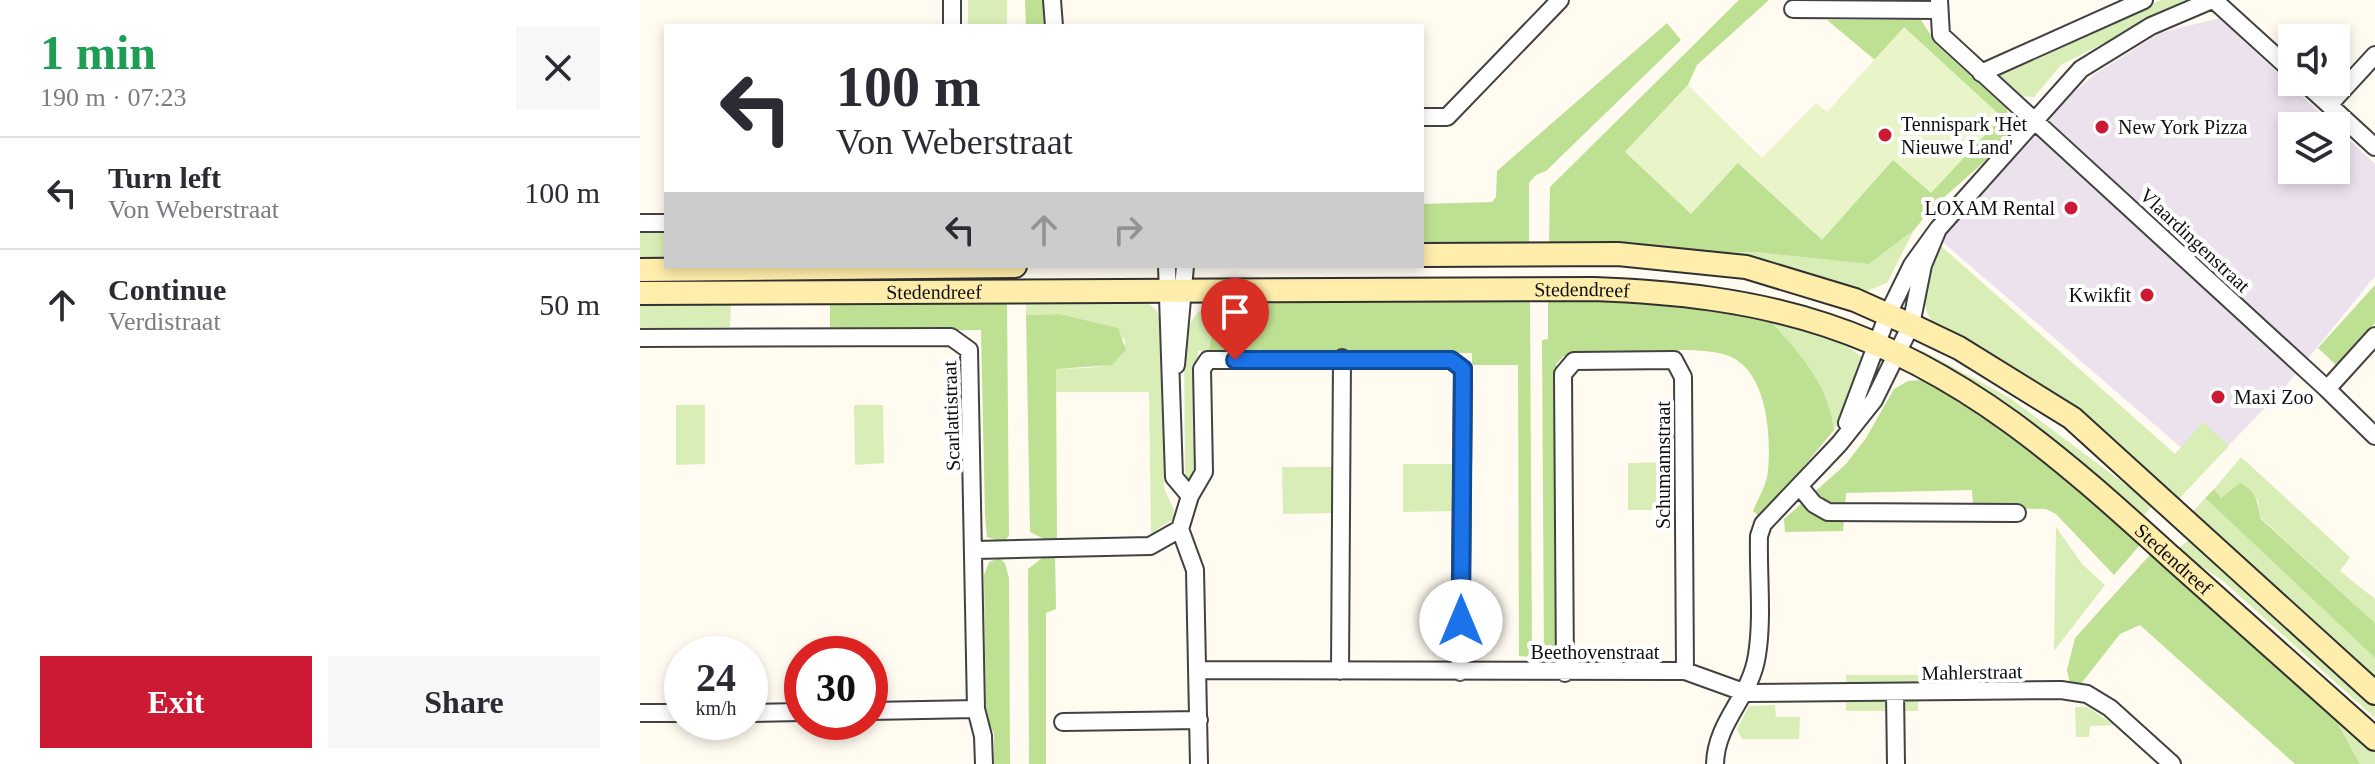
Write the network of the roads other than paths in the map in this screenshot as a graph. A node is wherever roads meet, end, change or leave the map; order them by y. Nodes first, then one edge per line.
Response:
1 (952, 0) edge
2 (1052, 0) edge
3 (1560, 0) edge
4 (2144, 0) edge
5 (2213, 0) edge
6 (1939, 5) edge
7 (1793, 9) dead end
8 (952, 24) edge
9 (1054, 24) edge
10 (2375, 55) edge
11 (2278, 58) edge
12 (1981, 73) junction
13 (2319, 96) edge
14 (2329, 105) junction
15 (1424, 117) edge
16 (2036, 120) junction
17 (2375, 147) edge
18 (640, 223) edge
19 (664, 223) edge
20 (1938, 229) junction
21 (1424, 255) edge
22 (828, 268) edge
23 (1168, 268) edge
24 (1184, 268) edge
25 (640, 270) edge
26 (1175, 290) junction
27 (640, 293) edge
28 (1888, 314) junction
29 (1911, 325) junction
30 (2375, 336) edge
31 (640, 338) edge
32 (1875, 346) junction
33 (1897, 356) junction
34 (1342, 358) junction
35 (2327, 389) junction
36 (2375, 436) edge
37 (1839, 444) junction
38 (1800, 487) junction
39 (1190, 496) junction
40 (2017, 513) dead end
41 (1180, 529) junction
42 (975, 550) junction
43 (1200, 670) junction
44 (1340, 671) junction
45 (1685, 671) junction
46 (1460, 672) junction
47 (1565, 673) junction
48 (1746, 693) junction
49 (1895, 693) junction
50 (2375, 693) edge
51 (976, 709) junction
52 (888, 711) edge
53 (640, 713) edge
54 (664, 713) edge
55 (1199, 720) junction
56 (1063, 722) dead end
57 (2375, 739) edge
58 (984, 764) edge
59 (1199, 764) edge
60 (1715, 764) edge
61 (1896, 764) edge
62 (2172, 764) edge

1 - 8 street
2 - 9 street
3 - 15 street
4 - 12 street
5 - 11 street
5 - 16 street
6 - 7 street
6 - 12 street, Vlaardingenstraat
10 - 14 street
12 - 16 street, Vlaardingenstraat
13 - 14 street
14 - 17 street
16 - 20 street
16 - 35 street, Vlaardingenstraat
18 - 19 street
20 - 28 street
20 - 29 street
21 - 28 main road, Stedendreef
22 - 25 main road, Stedendreef
23 - 26 street
24 - 26 street
26 - 27 main road, Stedendreef
26 - 32 main road, Stedendreef
26 - 39 street
28 - 29 main road, Stedendreef
28 - 32 street
29 - 33 street
29 - 50 main road, Stedendreef
30 - 35 street
31 - 42 street, Scarlattistraat
32 - 33 main road, Stedendreef
32 - 37 street
33 - 37 street
33 - 57 main road, Stedendreef
34 - 39 street
34 - 44 street
34 - 46 street
35 - 36 street, Vlaardingenstraat
37 - 38 street
38 - 40 street
38 - 48 street
39 - 41 street
41 - 42 street
41 - 43 street
42 - 51 street, Scarlattistraat
43 - 44 street, Beethovenstraat
43 - 55 street
44 - 46 street, Beethovenstraat
45 - 47 street, Beethovenstraat
45 - 47 street, Schumannstraat
45 - 48 street, Beethovenstraat
46 - 47 street, Beethovenstraat
48 - 49 street, Mahlerstraat
48 - 60 street
49 - 61 street
49 - 62 street, Mahlerstraat
51 - 52 street
51 - 58 street, Scarlattistraat
53 - 54 street
55 - 56 street
55 - 59 street

